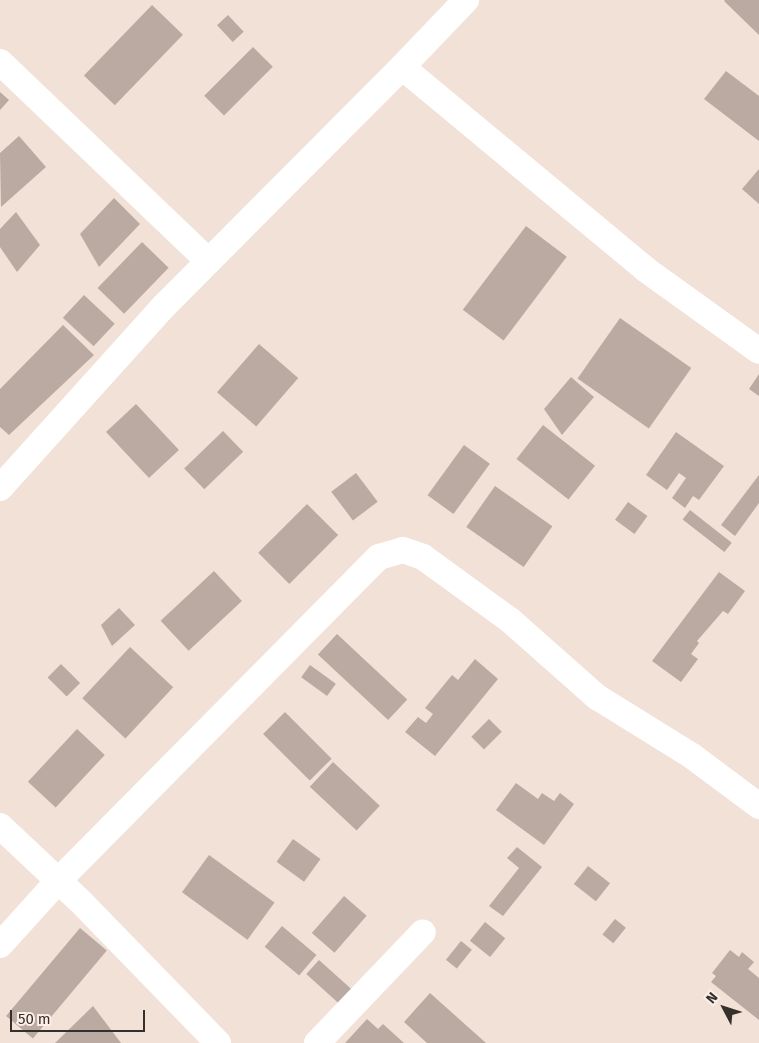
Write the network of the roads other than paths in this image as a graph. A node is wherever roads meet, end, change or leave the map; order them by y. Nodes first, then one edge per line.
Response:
1 (466, 0) edge
2 (0, 62) edge
3 (402, 67) junction
4 (208, 260) junction
5 (759, 351) edge
6 (1, 486) edge
7 (759, 806) edge
8 (0, 826) edge
9 (58, 881) junction
10 (422, 932) dead end
11 (0, 945) edge
12 (218, 1043) edge
13 (317, 1043) edge

1 - 3 street
2 - 4 street
3 - 4 street
3 - 5 street
4 - 6 street
7 - 9 street
8 - 9 street
9 - 11 street
9 - 12 street
10 - 13 street

